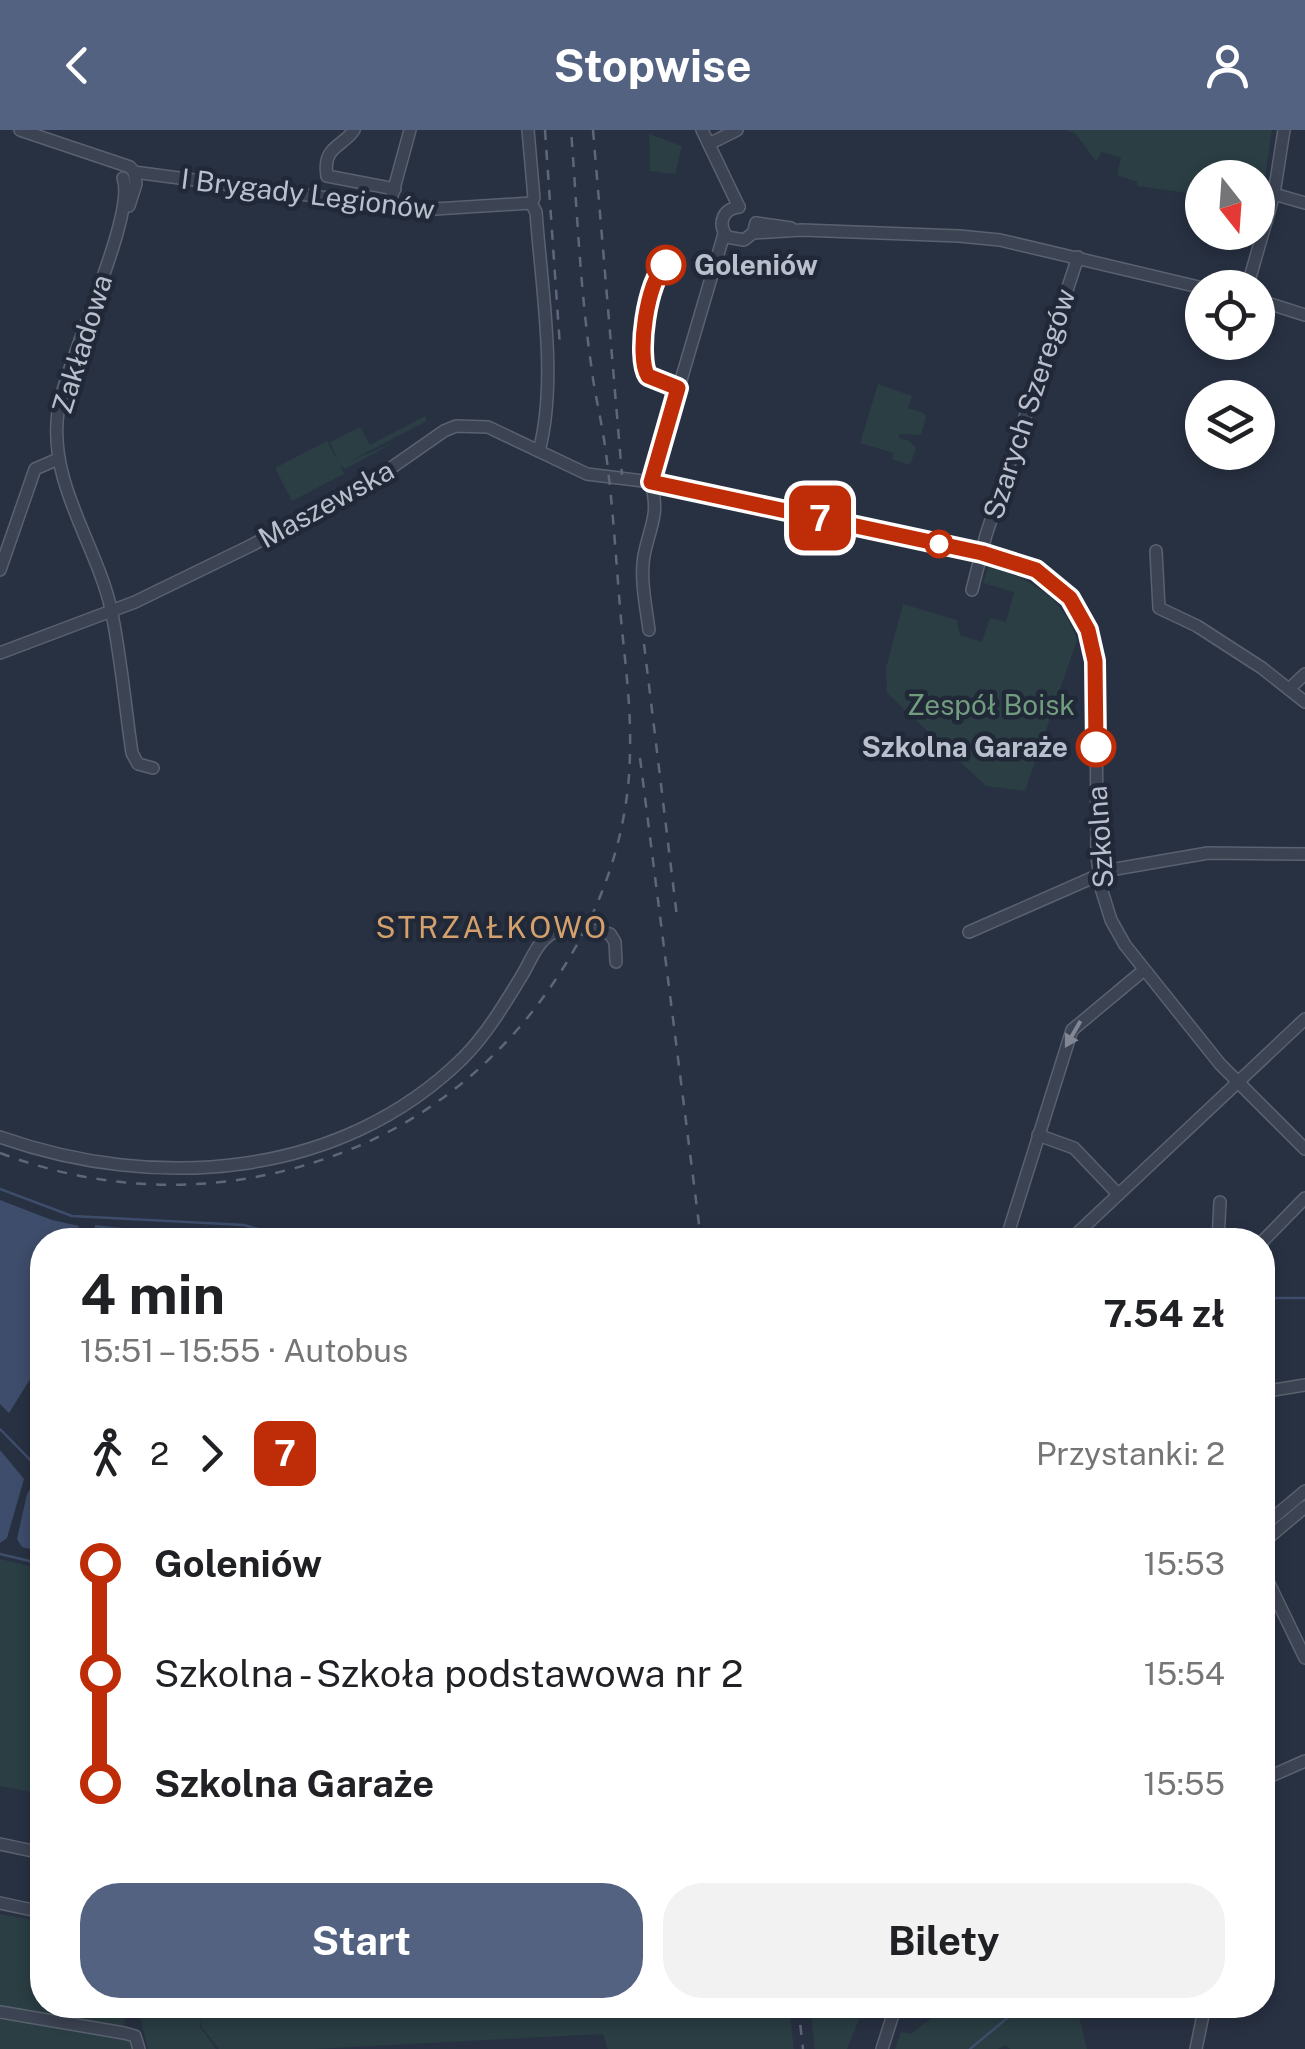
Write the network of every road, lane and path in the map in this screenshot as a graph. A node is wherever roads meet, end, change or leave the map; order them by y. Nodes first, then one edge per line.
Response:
1 (20, 130) edge
2 (354, 130) edge
3 (410, 130) edge
4 (528, 130) edge
5 (702, 130) edge
6 (737, 130) edge
7 (1284, 130) edge
8 (709, 144) junction
9 (129, 175) junction
10 (1275, 188) edge
11 (395, 189) junction
12 (1275, 194) edge
13 (1305, 203) edge
14 (531, 204) junction
15 (389, 207) junction
16 (734, 208) junction
17 (754, 228) junction
18 (729, 237) junction
19 (1078, 257) junction
20 (1185, 284) edge
21 (1275, 305) edge
22 (1305, 315) edge
23 (657, 380) dead end
24 (678, 388) junction
25 (539, 452) junction
26 (58, 459) junction
27 (651, 482) junction
28 (1156, 550) dead end
29 (982, 553) junction
30 (0, 570) edge
31 (972, 590) dead end
32 (111, 612) junction
33 (649, 630) dead end
34 (0, 653) edge
35 (1305, 674) edge
36 (1289, 689) junction
37 (1305, 702) edge
38 (154, 768) dead end
39 (1305, 854) edge
40 (1098, 876) junction
41 (969, 932) dead end
42 (616, 962) dead end
43 (1144, 970) junction
44 (1305, 1019) edge
45 (1237, 1084) junction
46 (1038, 1135) junction
47 (0, 1137) edge
48 (1305, 1150) edge
49 (1118, 1194) junction
50 (1305, 1198) edge
51 (1220, 1202) dead end
52 (1010, 1228) edge
53 (1083, 1228) edge
54 (1219, 1228) edge
55 (1275, 1229) edge
56 (1305, 1385) edge
57 (1275, 1390) edge
58 (1305, 1491) edge
59 (1305, 1507) edge
60 (1275, 1516) edge
61 (1275, 1531) edge
62 (1275, 1596) edge
63 (1305, 1658) edge
64 (1305, 1761) edge
65 (1275, 1774) edge
66 (0, 1844) edge
67 (30, 1850) edge
68 (0, 1904) edge
69 (30, 1910) edge
70 (0, 2012) edge
71 (30, 2017) edge
72 (35, 2018) edge
73 (892, 2018) edge
74 (1202, 2018) edge
75 (139, 2049) edge
76 (882, 2049) edge
77 (1196, 2049) edge

1 - 9 street, I Brygady Legionów
2 - 11 street
3 - 11 street
4 - 14 street
5 - 8 street
6 - 8 street
7 - 10 street
8 - 16 street
9 - 15 street, I Brygady Legionów
9 - 26 street, Zakładowa
11 - 15 street
12 - 13 street
14 - 15 street, I Brygady Legionów
14 - 25 street
16 - 17 street
16 - 18 street
17 - 18 street
17 - 19 street
18 - 24 street
19 - 20 street
19 - 29 street, Szarych Szeregów
21 - 22 street
23 - 24 street
24 - 27 street
25 - 27 street, Maszewska
25 - 32 street, Maszewska
26 - 30 street
26 - 32 street, Zakładowa
27 - 29 street, Szkolna
27 - 33 street
28 - 36 street
29 - 31 street, Szarych Szeregów
29 - 40 street, Szkolna
32 - 34 street, Maszewska
32 - 38 street, Zakładowa
35 - 36 street
36 - 37 street
39 - 40 street
40 - 41 street
40 - 43 street, Szkolna
42 - 47 street
43 - 45 street, Szkolna
43 -> 46 street
44 - 45 street
45 - 48 street, Szkolna
45 - 49 street
46 - 49 street
46 - 52 street
49 - 53 street
50 - 55 street
51 - 54 street
56 - 57 street
58 - 60 street
59 - 61 street
62 - 63 street
64 - 65 street
66 - 67 street
68 - 69 street
70 - 71 street
72 - 75 street
73 - 76 street
74 - 77 street

